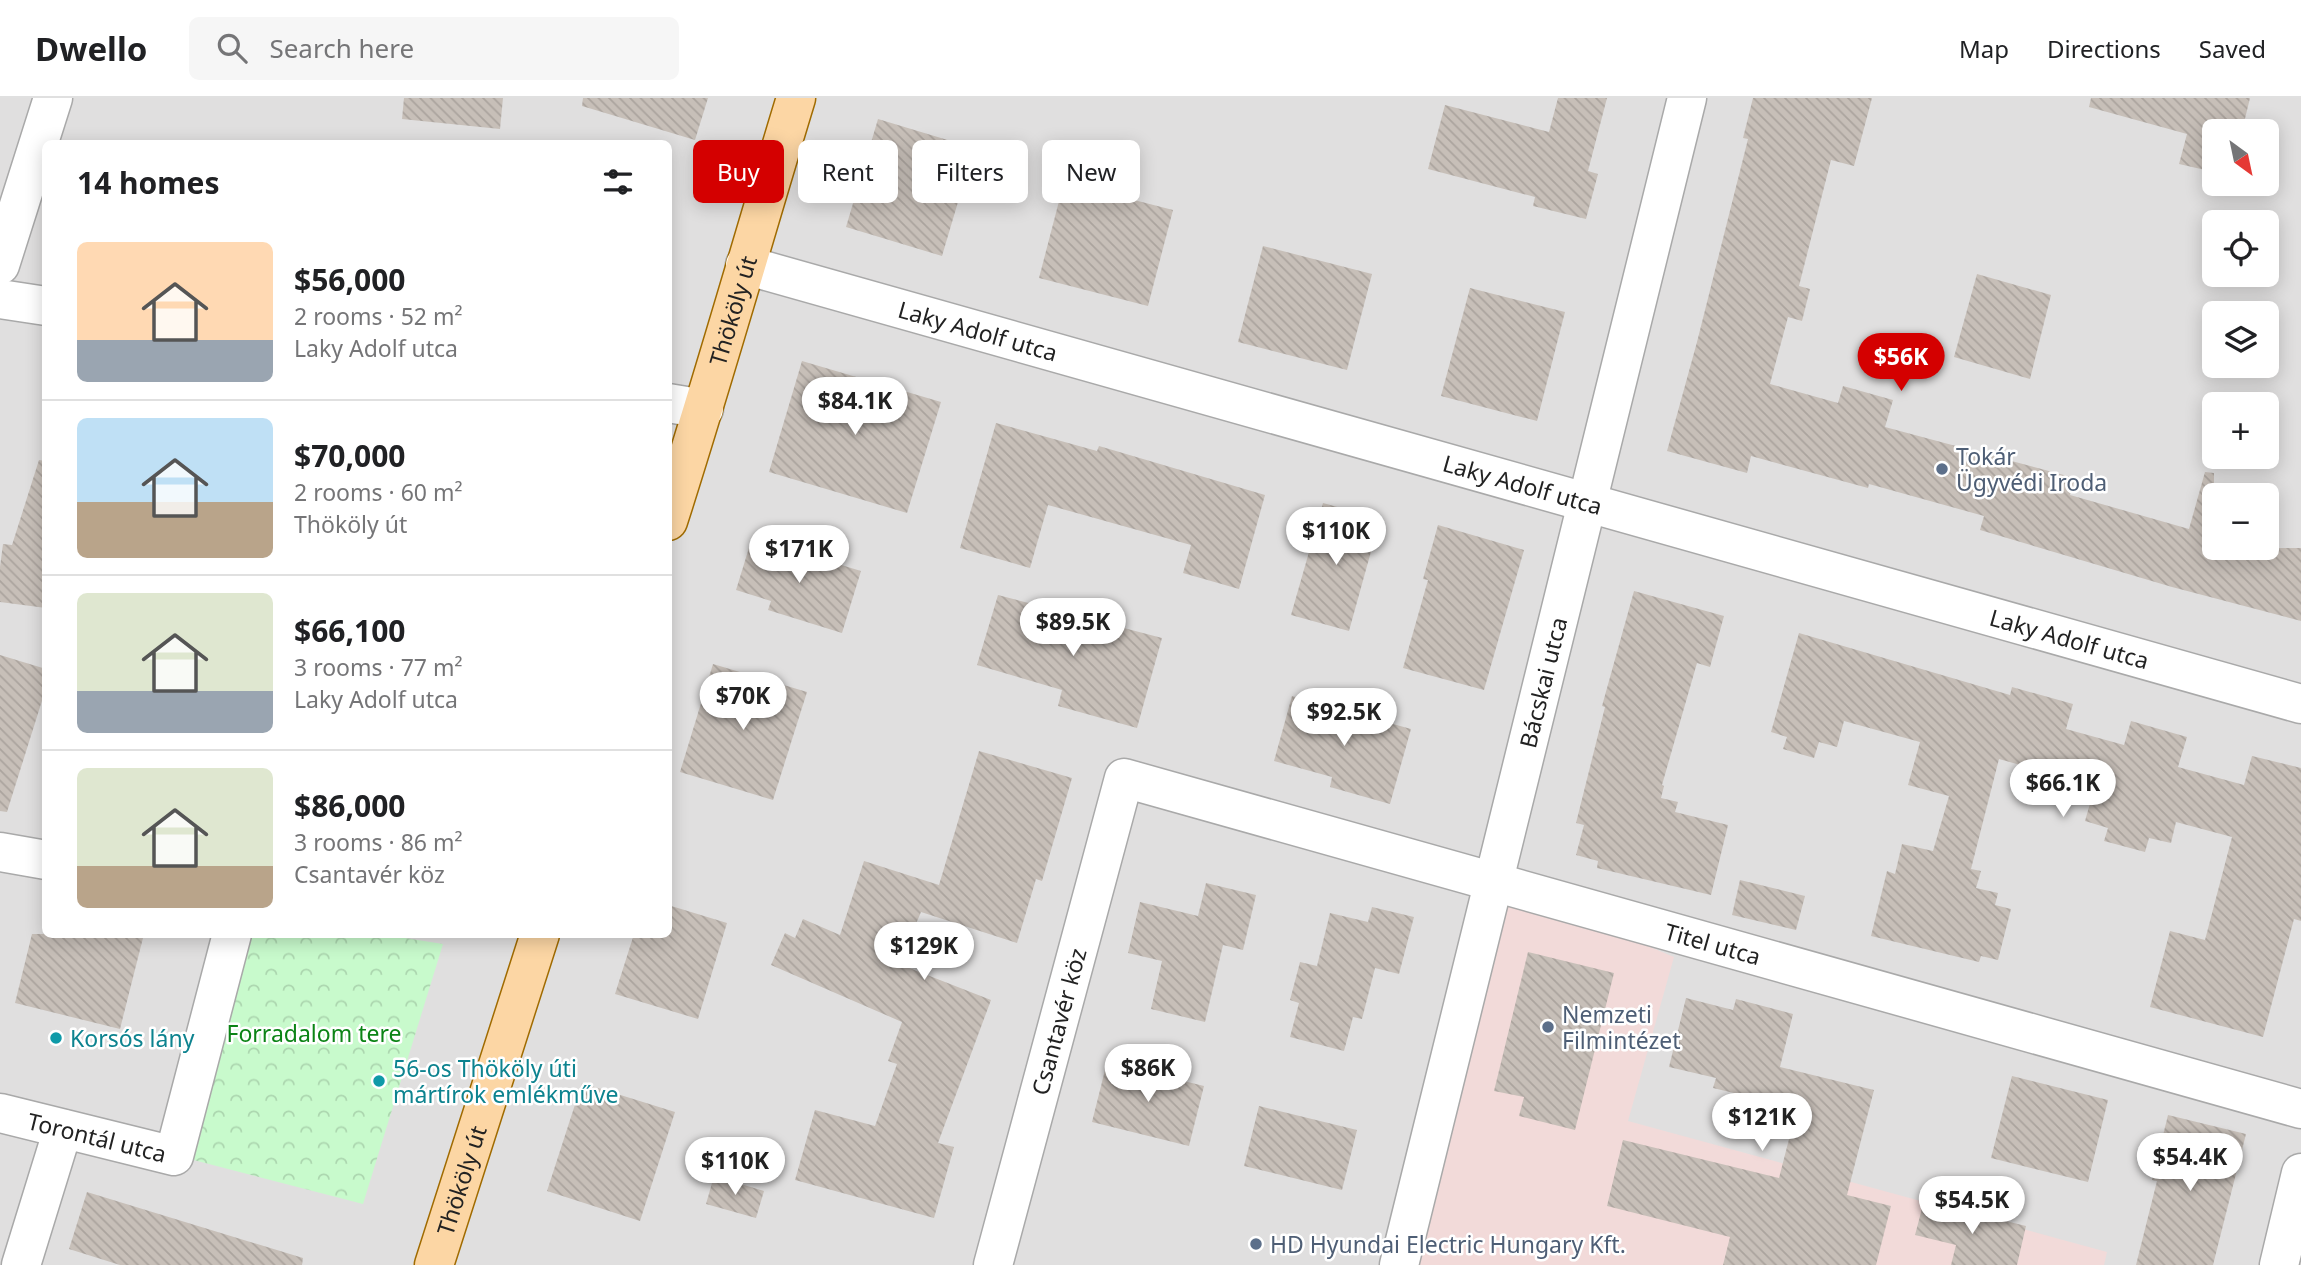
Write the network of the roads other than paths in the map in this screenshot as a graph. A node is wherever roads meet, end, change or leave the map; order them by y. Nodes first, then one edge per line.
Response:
1 (53, 98) edge
2 (796, 98) edge
3 (1687, 98) edge
4 (0, 265) edge
5 (745, 265) junction
6 (0, 299) edge
7 (42, 305) edge
8 (686, 406) edge
9 (672, 495) edge
10 (1587, 503) junction
11 (2301, 704) edge
12 (1124, 778) joint
13 (0, 852) edge
14 (42, 859) edge
15 (1493, 881) junction
16 (231, 938) edge
17 (533, 938) edge
18 (2301, 1109) edge
19 (0, 1113) edge
20 (63, 1129) junction
21 (2301, 1173) edge
22 (21, 1265) edge
23 (434, 1265) edge
24 (993, 1265) edge
25 (1399, 1265) edge
26 (2279, 1265) edge

1 - 4 street
2 - 5 main road, Thököly út
3 - 10 street, Bácskai utca
5 - 8 main road, Thököly út
5 - 10 street, Laky Adolf utca
6 - 7 street
8 - 9 main road, Thököly út
10 - 11 street, Laky Adolf utca
10 - 15 street, Bácskai utca
12 - 15 street, Titel utca
12 - 24 street, Csantavér köz
13 - 14 street
15 - 18 street, Titel utca
15 - 25 street, Bácskai utca
16 - 20 street, Torontál utca
17 - 23 main road, Thököly út
19 - 20 street, Torontál utca
20 - 22 street
21 - 26 street

